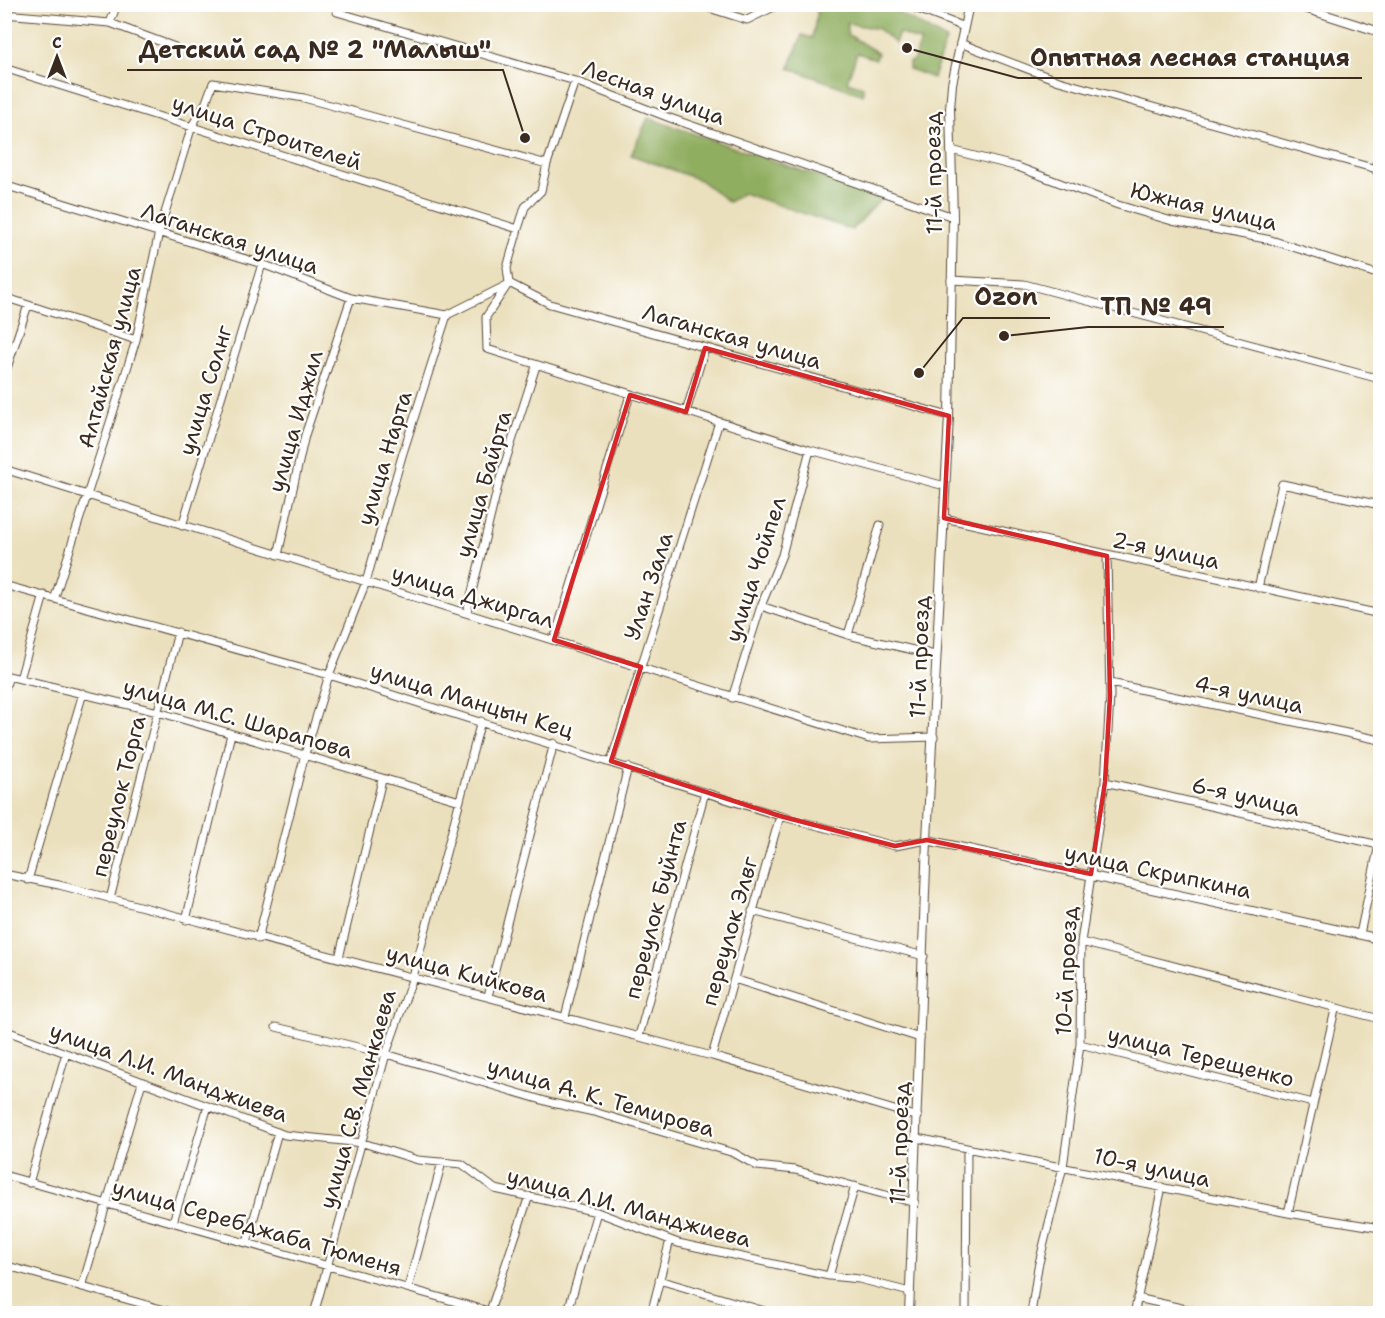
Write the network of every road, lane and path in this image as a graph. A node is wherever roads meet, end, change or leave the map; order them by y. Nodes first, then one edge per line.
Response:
1 (117, 4) edge
2 (696, 4) edge
3 (780, 4) edge
4 (905, 4) edge
5 (969, 4) edge
6 (1292, 4) edge
7 (338, 12) dead end
8 (4, 14) edge
9 (110, 23) junction
10 (964, 27) junction
11 (1380, 32) edge
12 (960, 44) junction
13 (175, 47) dead end
14 (4, 69) edge
15 (575, 81) junction
16 (192, 126) junction
17 (1380, 149) edge
18 (951, 150) junction
19 (547, 164) junction
20 (1378, 170) edge
21 (4, 185) edge
22 (953, 217) junction
23 (518, 229) junction
24 (159, 232) junction
25 (262, 264) junction
26 (1380, 275) edge
27 (951, 280) junction
28 (509, 283) junction
29 (4, 297) edge
30 (351, 298) junction
31 (28, 305) junction
32 (447, 315) junction
33 (136, 340) junction
34 (705, 348) junction
35 (537, 366) junction
36 (4, 377) edge
37 (1380, 379) edge
38 (630, 395) junction
39 (686, 412) junction
40 (949, 416) junction
41 (719, 422) junction
42 (810, 450) junction
43 (4, 469) edge
44 (945, 486) junction
45 (89, 496) junction
46 (1380, 505) edge
47 (944, 519) junction
48 (879, 525) dead end
49 (182, 526) junction
50 (278, 555) junction
51 (1107, 556) junction
52 (366, 582) junction
53 (4, 585) edge
54 (1258, 588) junction
55 (44, 595) junction
56 (55, 597) junction
57 (761, 606) junction
58 (467, 612) junction
59 (1380, 614) edge
60 (178, 632) junction
61 (848, 635) junction
62 (554, 640) junction
63 (935, 655) junction
64 (641, 667) junction
65 (329, 675) junction
66 (7, 676) edge
67 (20, 679) junction
68 (1110, 683) junction
69 (4, 692) edge
70 (83, 693) junction
71 (732, 698) junction
72 (158, 712) junction
73 (481, 721) junction
74 (231, 734) junction
75 (934, 736) junction
76 (1380, 740) edge
77 (554, 743) junction
78 (305, 754) junction
79 (611, 761) junction
80 (628, 767) junction
81 (382, 780) junction
82 (1105, 782) junction
83 (705, 792) junction
84 (460, 801) junction
85 (780, 816) junction
86 (927, 840) junction
87 (1380, 843) edge
88 (4, 874) edge
89 (1091, 874) junction
90 (28, 880) junction
91 (110, 899) junction
92 (752, 911) junction
93 (186, 920) junction
94 (1360, 934) junction
95 (258, 939) junction
96 (1380, 939) edge
97 (1081, 942) junction
98 (924, 956) junction
99 (339, 958) junction
100 (413, 977) junction
101 (734, 980) junction
102 (488, 996) junction
103 (1335, 1010) junction
104 (565, 1017) junction
105 (1380, 1019) edge
106 (276, 1027) dead end
107 (4, 1030) edge
108 (639, 1036) junction
109 (920, 1038) junction
110 (1080, 1044) junction
111 (66, 1053) junction
112 (386, 1054) junction
113 (712, 1056) junction
114 (142, 1082) junction
115 (1313, 1103) junction
116 (208, 1106) junction
117 (918, 1117) junction
118 (278, 1132) junction
119 (917, 1138) junction
120 (363, 1143) junction
121 (967, 1148) junction
122 (442, 1162) junction
123 (1063, 1167) junction
124 (4, 1175) edge
125 (29, 1183) junction
126 (855, 1186) junction
127 (1162, 1187) junction
128 (529, 1196) junction
129 (915, 1203) junction
130 (107, 1204) junction
131 (597, 1212) junction
132 (1288, 1213) junction
133 (174, 1222) junction
134 (1380, 1228) edge
135 (670, 1240) junction
136 (247, 1243) junction
137 (4, 1265) edge
138 (327, 1265) junction
139 (830, 1276) junction
140 (659, 1280) junction
141 (82, 1287) junction
142 (408, 1288) junction
143 (910, 1292) junction
144 (1137, 1298) junction
145 (490, 1311) junction
146 (179, 1314) edge
147 (314, 1314) edge
148 (499, 1314) edge
149 (567, 1314) edge
150 (651, 1314) edge
151 (776, 1314) edge
152 (909, 1314) edge
153 (966, 1314) edge
154 (1031, 1314) edge
155 (1134, 1314) edge
156 (1208, 1314) edge

1 - 9 street
2 - 3 street
4 - 10 street
5 - 10 street, 11-й проезд
6 - 11 street
7 - 15 street, Лесная улица
8 - 9 street
9 - 13 street
10 - 12 street, 11-й проезд
12 - 18 street, 11-й проезд
12 - 20 street
14 - 16 street, улица Строителей
15 - 19 street
15 - 22 street, Лесная улица
16 - 19 street, Алтайская улица
16 - 23 street, улица Строителей
16 - 24 street, Алтайская улица
17 - 20 street
18 - 22 street, 11-й проезд
18 - 26 street, Южная улица
19 - 23 street
21 - 24 street, Лаганская улица
22 - 27 street, 11-й проезд
23 - 28 street
24 - 25 street, Лаганская улица
24 - 33 street, Алтайская улица
25 - 30 street, Лаганская улица
25 - 49 street, улица Солнг
27 - 37 street
27 - 40 street, 11-й проезд
28 - 32 street
28 - 34 street, Лаганская улица
28 - 35 street
29 - 31 street
30 - 32 street, Лаганская улица
30 - 50 street, улица Иджил
31 - 33 street
31 - 36 street
32 - 52 street, улица Нарта
33 - 45 street, Алтайская улица
34 - 39 street
34 - 40 street, Лаганская улица
35 - 38 street
35 - 58 street, улица Байрта
38 - 39 street
38 - 62 street
39 - 41 street
40 - 44 street, 11-й проезд
41 - 42 street
41 - 64 street, Улан Зала
42 - 44 street
42 - 57 street, улица Чойпел
43 - 45 street, улица Джиргал
44 - 47 street, 11-й проезд
45 - 49 street, улица Джиргал
45 - 56 street, Алтайская улица
46 - 54 street
47 - 51 street, 2-я улица
47 - 63 street, 11-й проезд
48 - 61 street
49 - 50 street, улица Джиргал
50 - 52 street, улица Джиргал
51 - 54 street, 2-я улица
51 - 68 street, 10-й проезд
52 - 58 street, улица Джиргал
52 - 65 street, улица Нарта
53 - 55 street, улица Манцын Кец
54 - 59 street, 2-я улица
55 - 56 street, улица Манцын Кец
55 - 67 street
56 - 60 street, улица Манцын Кец
57 - 61 street
57 - 71 street, улица Чойпел
58 - 62 street, улица Джиргал
60 - 65 street, улица Манцын Кец
60 - 72 street, переулок Торга
61 - 63 street
62 - 64 street, улица Джиргал
63 - 75 street, 11-й проезд
64 - 71 street, улица Джиргал
64 - 79 street, Улан Зала
65 - 73 street, улица Манцын Кец
65 - 78 street, улица Нарта
66 - 67 street, улица М.С. Шарапова
66 - 69 street
67 - 70 street, улица М.С. Шарапова
68 - 76 street, 4-я улица
68 - 82 street, 10-й проезд
70 - 72 street, улица М.С. Шарапова
70 - 90 street
71 - 75 street, улица Джиргал
72 - 74 street, улица М.С. Шарапова
72 - 91 street, переулок Торга
73 - 77 street, улица Манцын Кец
73 - 84 street, улица С.В. Манкаева
74 - 78 street, улица М.С. Шарапова
74 - 93 street
75 - 86 street, 11-й проезд
77 - 79 street, улица Манцын Кец
77 - 102 street
78 - 81 street, улица М.С. Шарапова
78 - 95 street, улица Нарта
79 - 80 street, улица Манцын Кец
80 - 83 street, улица Манцын Кец
80 - 104 street
81 - 84 street, улица М.С. Шарапова
81 - 99 street
82 - 87 street, 6-я улица
82 - 89 street, 10-й проезд
83 - 85 street, улица Манцын Кец
83 - 108 street, переулок Буйнта
84 - 100 street, улица С.В. Манкаева
85 - 86 street, улица Манцын Кец
85 - 92 street, переулок Элвг
86 - 89 street, улица Скрипкина
86 - 98 street, 11-й проезд
87 - 94 street
88 - 90 street, улица Кийкова
89 - 94 street, улица Скрипкина
89 - 97 street, 10-й проезд
90 - 91 street, улица Кийкова
91 - 93 street, улица Кийкова
92 - 98 street
92 - 101 street, переулок Элвг
93 - 95 street, улица Кийкова
94 - 96 street, улица Скрипкина
95 - 99 street, улица Кийкова
97 - 103 street
97 - 110 street, 10-й проезд
98 - 109 street, 11-й проезд
99 - 100 street, улица Кийкова
100 - 102 street, улица Кийкова
100 - 112 street, улица С.В. Манкаева
101 - 109 street
101 - 113 street, переулок Элвг
102 - 104 street, улица Кийкова
103 - 105 street
103 - 115 street
104 - 108 street, улица Кийкова
106 - 112 street, улица А. К. Темирова
107 - 111 street, улица Л.И. Манджиева
108 - 113 street, улица Кийкова
109 - 117 street, 11-й проезд
110 - 115 street, улица Терещенко
110 - 123 street, 10-й проезд
111 - 114 street, улица Л.И. Манджиева
111 - 125 street
112 - 120 street, улица С.В. Манкаева
112 - 126 street, улица А. К. Темирова
113 - 117 street, улица Кийкова
114 - 116 street, улица Л.И. Манджиева
114 - 130 street
115 - 132 street
116 - 118 street, улица Л.И. Манджиева
116 - 133 street
117 - 119 street, 11-й проезд
118 - 120 street, улица Л.И. Манджиева
118 - 136 street
119 - 121 street, 10-я улица
119 - 129 street, 11-й проезд
120 - 122 street, улица Л.И. Манджиева
120 - 138 street, улица С.В. Манкаева
121 - 123 street, 10-я улица
121 - 153 street
122 - 128 street, улица Л.И. Манджиева
122 - 142 street
123 - 127 street, 10-я улица
123 - 154 street, 10-й проезд
124 - 125 street, улица Серебджаба Тюменя
125 - 130 street, улица Серебджаба Тюменя
126 - 129 street, улица А. К. Темирова
126 - 139 street
127 - 132 street, 10-я улица
127 - 144 street
128 - 131 street, улица Л.И. Манджиева
128 - 145 street
129 - 143 street, 11-й проезд
130 - 133 street, улица Серебджаба Тюменя
130 - 141 street
131 - 135 street, улица Л.И. Манджиева
131 - 149 street
132 - 134 street, 10-я улица
133 - 136 street, улица Серебджаба Тюменя
135 - 139 street, улица Л.И. Манджиева
135 - 140 street
136 - 138 street, улица Серебджаба Тюменя
137 - 141 street
138 - 142 street, улица Серебджаба Тюменя
138 - 147 street, улица С.В. Манкаева
139 - 143 street, улица Л.И. Манджиева
140 - 150 street
140 - 151 street
141 - 146 street
142 - 145 street, улица Серебджаба Тюменя
143 - 152 street, 11-й проезд
144 - 155 street
144 - 156 street
145 - 148 street, улица Серебджаба Тюменя

